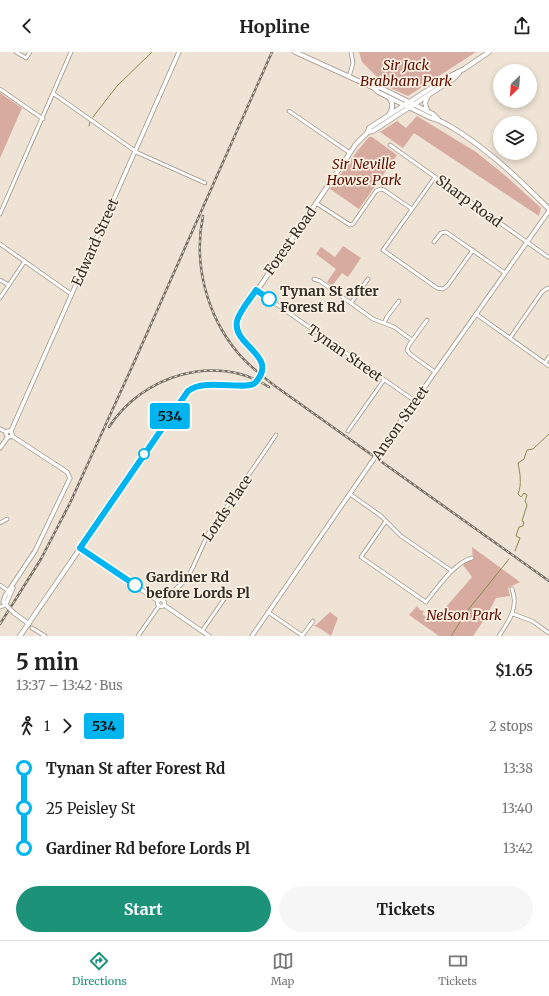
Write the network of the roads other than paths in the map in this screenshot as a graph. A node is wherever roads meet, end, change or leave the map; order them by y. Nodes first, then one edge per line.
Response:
1 (16, 52) edge
2 (30, 52) edge
3 (71, 52) edge
4 (179, 52) edge
5 (295, 52) edge
6 (351, 52) edge
7 (489, 52) edge
8 (464, 69) junction
9 (349, 77) junction
10 (374, 88) junction
11 (0, 89) edge
12 (54, 94) junction
13 (430, 94) junction
14 (390, 98) junction
15 (409, 102) junction
16 (414, 104) junction
17 (404, 105) junction
18 (410, 108) junction
19 (427, 111) junction
20 (289, 112) dead end
21 (389, 116) junction
22 (43, 119) junction
23 (438, 119) junction
24 (368, 132) junction
25 (390, 145) dead end
26 (135, 151) junction
27 (350, 153) junction
28 (435, 176) junction
29 (205, 183) dead end
30 (316, 203) junction
31 (412, 209) junction
32 (549, 210) edge
33 (0, 214) edge
34 (434, 242) dead end
35 (527, 242) junction
36 (0, 244) edge
37 (473, 250) junction
38 (548, 257) dead end
39 (25, 261) junction
40 (505, 273) junction
41 (314, 279) dead end
42 (368, 279) dead end
43 (0, 280) edge
44 (9, 286) junction
45 (549, 288) edge
46 (256, 290) junction
47 (72, 294) junction
48 (0, 298) edge
49 (399, 301) dead end
50 (351, 303) junction
51 (476, 314) junction
52 (427, 320) dead end
53 (384, 323) junction
54 (510, 338) junction
55 (412, 340) junction
56 (549, 357) edge
57 (545, 363) junction
58 (549, 366) edge
59 (435, 372) junction
60 (384, 380) junction
61 (415, 401) junction
62 (0, 429) edge
63 (348, 431) dead end
64 (9, 434) junction
65 (276, 434) dead end
66 (0, 448) edge
67 (350, 494) junction
68 (7, 519) dead end
69 (386, 521) junction
70 (0, 523) edge
71 (80, 548) junction
72 (472, 558) dead end
73 (452, 571) junction
74 (0, 585) edge
75 (512, 589) dead end
76 (10, 591) junction
77 (227, 595) dead end
78 (5, 596) junction
79 (163, 600) junction
80 (158, 601) junction
81 (426, 602) junction
82 (4, 604) edge
83 (164, 605) junction
84 (159, 606) junction
85 (423, 606) dead end
86 (268, 612) junction
87 (513, 614) junction
88 (313, 621) dead end
89 (29, 624) junction
90 (32, 628) dead end
91 (202, 631) junction
92 (549, 633) edge
93 (20, 636) edge
94 (45, 636) edge
95 (138, 636) edge
96 (209, 636) edge
97 (252, 636) edge
98 (302, 636) edge
99 (499, 636) edge

1 - 2 street
3 - 12 street
4 - 26 street, Edward Street
5 - 9 main road
6 - 9 street
7 - 8 main road, Forest Road
8 - 13 main road, Forest Road
8 - 15 main road, Forest Road
9 - 10 main road
10 - 14 main road
10 - 15 main road
11 - 22 street
12 - 22 street
12 - 26 street
13 - 16 main road, Forest Road
13 - 19 main road
14 - 17 main road
14 - 21 main road
15 - 16 main road
15 - 17 main road, Forest Road
16 - 18 main road, Forest Road
16 - 19 main road
17 - 18 main road
17 - 21 main road, Forest Road
18 - 23 main road
18 - 24 main road, Forest Road
19 - 23 main road
20 - 27 street
21 - 24 main road, Forest Road
22 - 33 street
23 - 32 main road
24 - 27 main road, Forest Road
25 - 28 street, Sharp Road
26 - 29 street
26 - 47 street, Edward Street
27 - 30 main road, Forest Road
28 - 31 street
28 - 35 street, Sharp Road
30 - 31 street
30 - 46 main road, Forest Road
31 - 37 street
32 - 35 street, Anson Street
34 - 37 street
35 - 38 street, Sharp Road
35 - 40 street, Anson Street
36 - 39 street
37 - 40 street
39 - 44 street
39 - 47 street
40 - 51 street, Anson Street
41 - 50 street
42 - 50 street
43 - 44 street
44 - 48 street
45 - 54 street
46 - 60 street, Tynan Street
46 - 71 main road, Forest Road, bridge
47 - 64 street, Edward Street
49 - 53 street
50 - 53 street
51 - 54 street
51 - 59 street, Anson Street
52 - 55 street
53 - 55 street
54 - 57 street
55 - 59 street
56 - 57 street
57 - 58 street
59 - 61 street, Anson Street
60 - 61 street, Tynan Street
60 - 63 street
61 - 67 street, Anson Street, bridge
62 - 64 street
64 - 66 street, Edward Street
64 - 76 street
65 - 79 street, Lords Place
67 - 69 street
67 - 86 street, Anson Street
68 - 70 street
69 - 73 street
69 - 81 street
71 - 80 street
71 - 89 main road
72 - 73 street
73 - 81 street
74 - 76 street
74 - 78 street
75 - 87 street
76 - 78 street
76 - 82 street
77 - 91 street
78 - 82 street
79 - 80 street
79 - 83 street
80 - 84 street
81 - 85 street
82 - 89 street, bridge
83 - 84 street
83 - 91 street
84 - 95 street
86 - 97 street, Anson Street
86 - 98 street
87 - 92 street
87 - 99 street
88 - 98 street
89 - 93 main road
90 - 94 street
91 - 96 street

